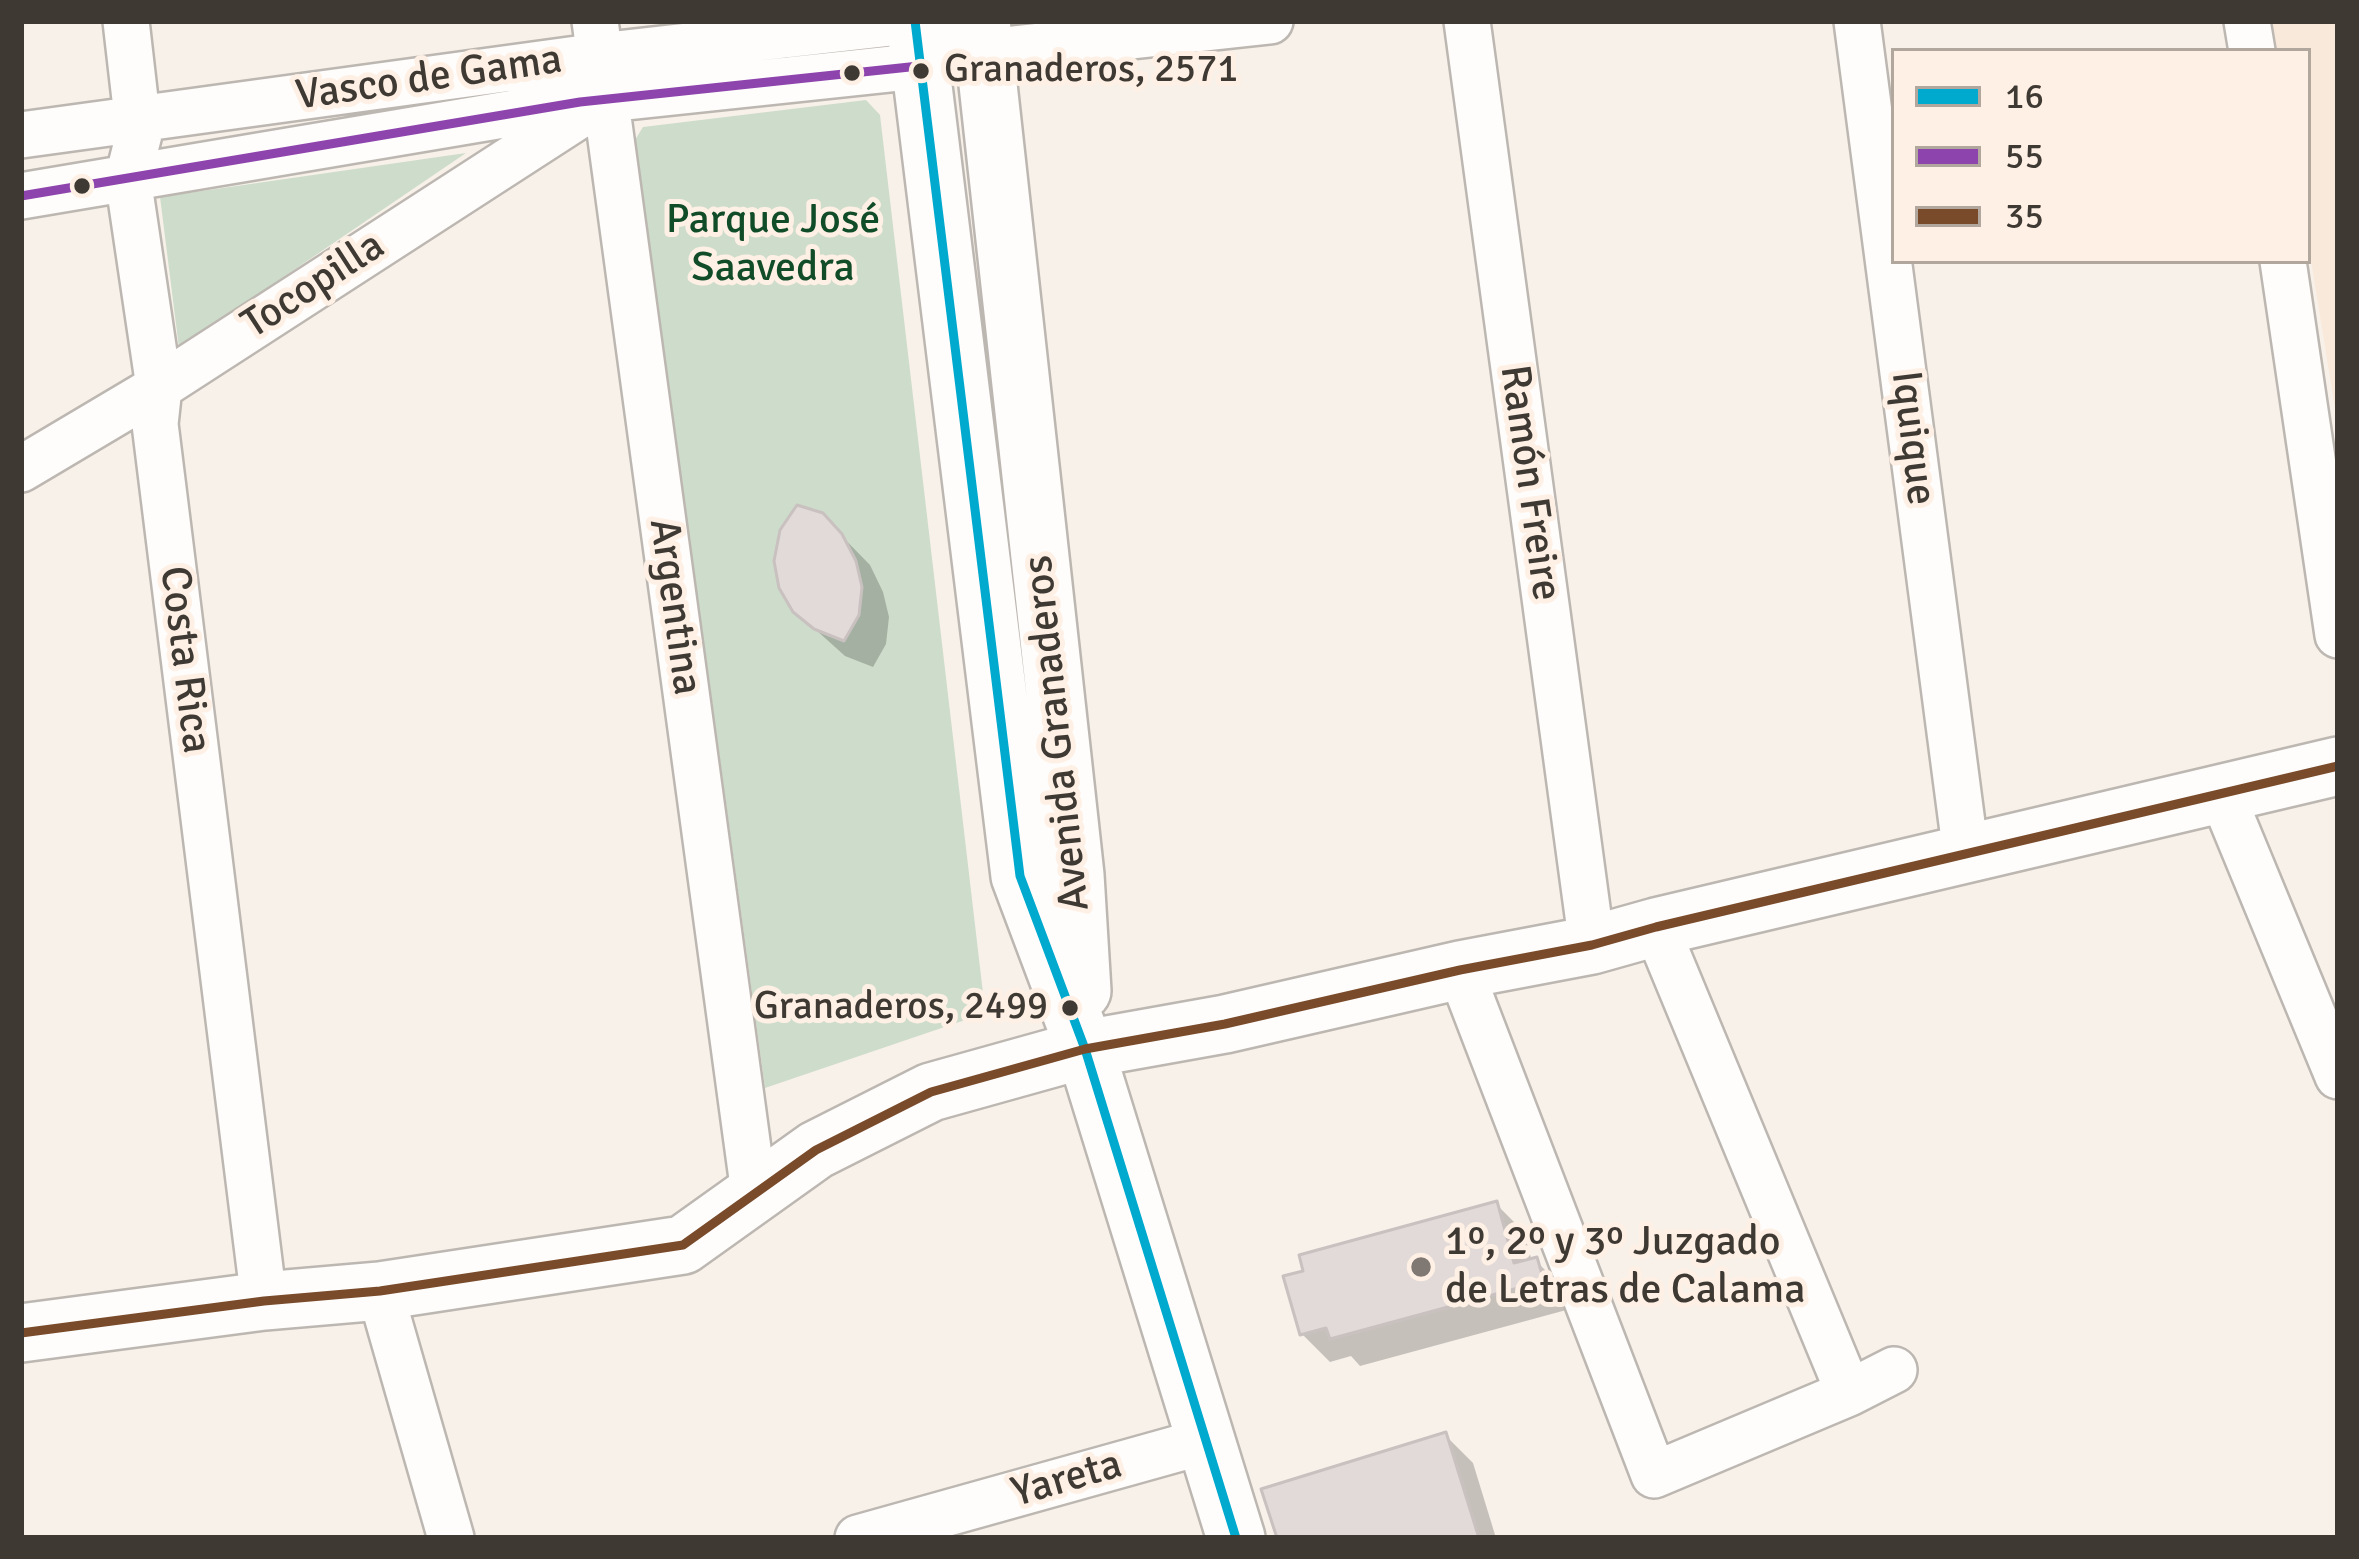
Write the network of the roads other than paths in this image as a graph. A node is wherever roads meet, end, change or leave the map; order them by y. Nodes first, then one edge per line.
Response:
1 (126, 21) edge
2 (1270, 21) edge
3 (1467, 21) edge
4 (1857, 21) edge
5 (915, 32) edge
6 (983, 36) edge
7 (600, 58) edge
8 (138, 117) junction
9 (21, 135) edge
10 (128, 178) junction
11 (21, 196) edge
12 (2283, 264) edge
13 (159, 387) junction
14 (21, 469) edge
15 (2338, 635) edge
16 (2338, 766) edge
17 (2222, 795) junction
18 (1966, 854) junction
19 (1656, 927) junction
20 (1592, 945) junction
21 (1460, 970) junction
22 (1085, 1049) junction
23 (2338, 1076) edge
24 (754, 1193) junction
25 (380, 1291) junction
26 (264, 1301) junction
27 (21, 1333) edge
28 (1894, 1370) dead end
29 (1849, 1393) junction
30 (1205, 1441) junction
31 (451, 1538) edge
32 (858, 1538) edge
33 (1236, 1538) edge

1 - 8 street, Costa Rica
2 - 6 street
3 - 20 street, Ramón Freire
4 - 18 street, Iquique
5 - 6 street
5 - 7 street, Vasco de Gama
5 - 22 main road, Avenida Granaderos
6 - 22 main road, Avenida Granaderos
7 - 8 street, Vasco de Gama
7 - 10 street, Vasco de Gama
7 - 13 street, Tocopilla
7 - 24 street, Argentina
8 - 9 street, Vasco de Gama
8 - 10 street, Costa Rica
10 - 11 street, Vasco de Gama
10 - 13 street, Costa Rica
12 - 15 street
13 - 14 street, Tocopilla
13 - 26 street, Costa Rica
16 - 17 main road
17 - 18 main road
17 - 23 street
18 - 19 main road
19 - 20 main road
19 - 29 street
20 - 21 main road
21 - 22 main road
21 - 29 street
22 - 24 main road
22 - 30 main road
24 - 25 main road
25 - 26 main road
25 - 31 street
26 - 27 main road
28 - 29 street
30 - 32 street, Yareta
30 - 33 main road

